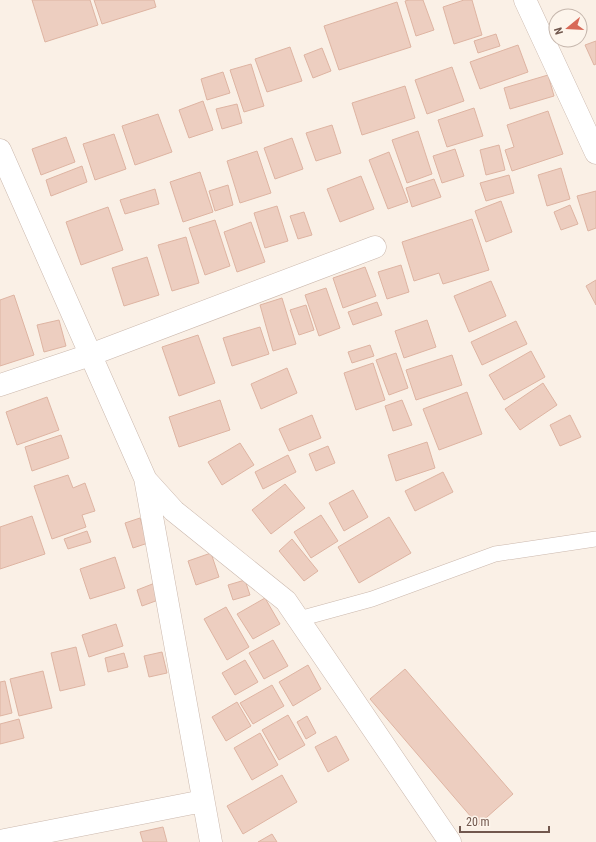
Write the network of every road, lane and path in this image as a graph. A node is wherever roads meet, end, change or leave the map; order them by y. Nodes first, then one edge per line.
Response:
1 (525, 0) edge
2 (0, 150) edge
3 (596, 153) edge
4 (375, 247) dead end
5 (90, 355) junction
6 (0, 385) edge
7 (145, 478) junction
8 (596, 539) edge
9 (300, 619) junction
10 (204, 801) junction
11 (0, 841) edge
12 (211, 842) edge
13 (450, 842) edge

1 - 3 street
2 - 5 street
4 - 5 street
5 - 6 street
5 - 7 street
7 - 9 street
7 - 10 street
8 - 9 lane
9 - 13 street
10 - 11 street
10 - 12 street

